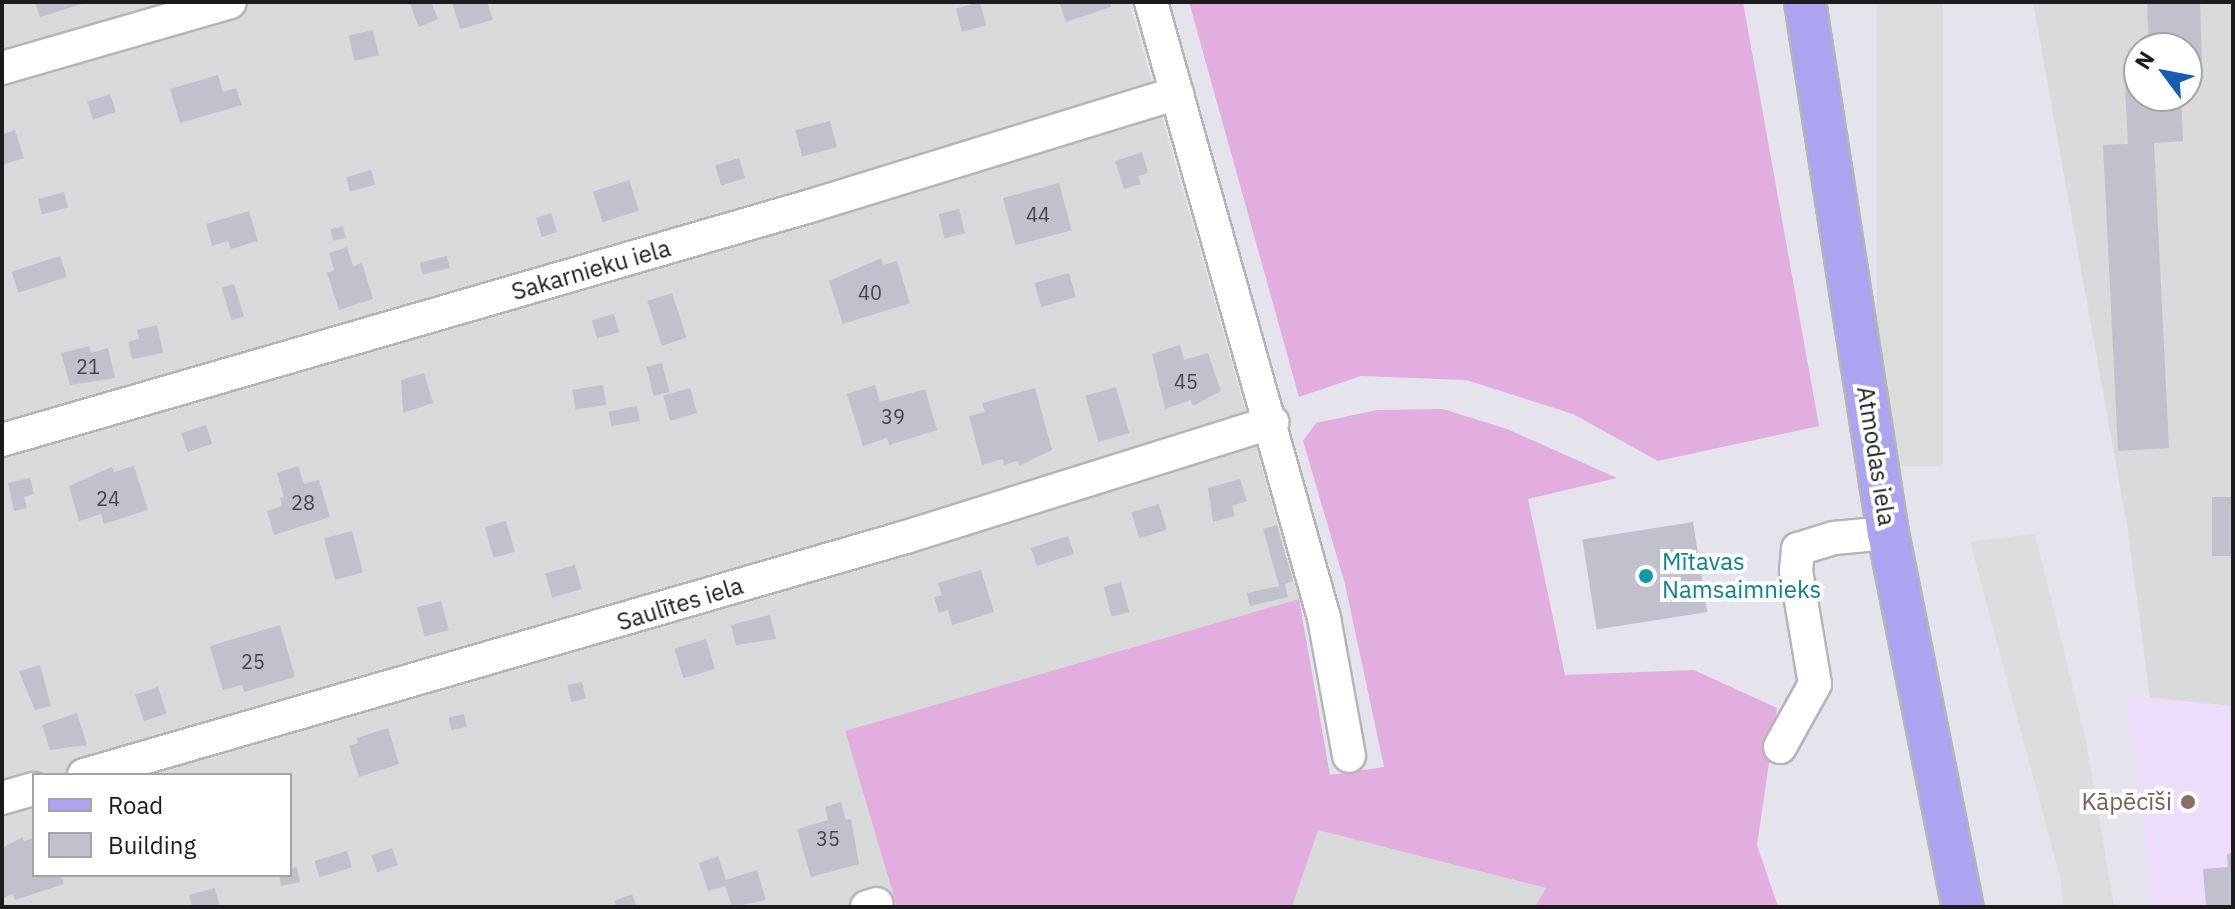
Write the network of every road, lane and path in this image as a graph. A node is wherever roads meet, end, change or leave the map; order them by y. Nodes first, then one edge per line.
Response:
1 (230, 2) edge
2 (1151, 2) edge
3 (1805, 2) edge
4 (2, 68) edge
5 (1177, 93) junction
6 (1272, 422) junction
7 (2, 440) edge
8 (1888, 533) junction
9 (1780, 747) dead end
10 (1349, 756) dead end
11 (91, 773) edge
12 (32, 790) edge
13 (2, 798) edge
14 (1963, 907) edge

1 - 4 street
2 - 5 street
3 - 8 main road, Atmodas iela
5 - 6 street
5 - 7 street, Sakarnieku iela
6 - 10 street
6 - 11 street, Saulītes iela
8 - 9 street
8 - 14 main road, Atmodas iela
12 - 13 street

